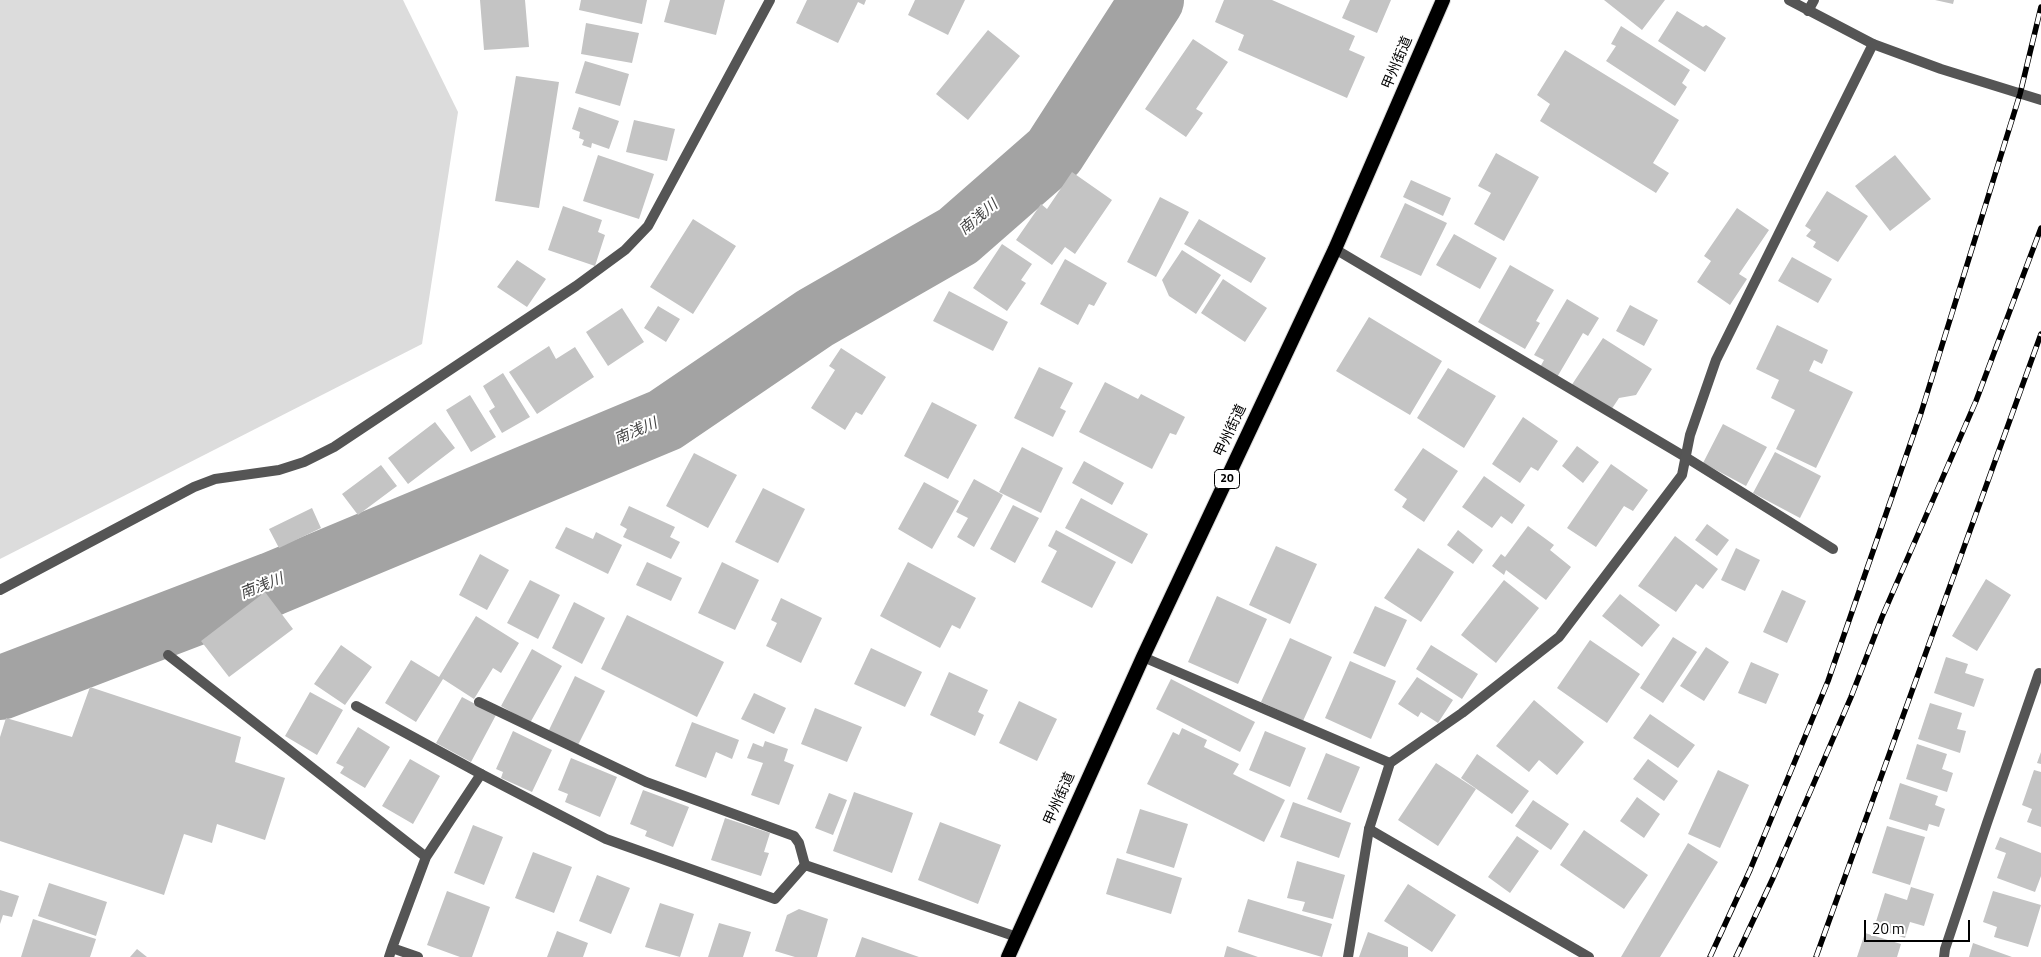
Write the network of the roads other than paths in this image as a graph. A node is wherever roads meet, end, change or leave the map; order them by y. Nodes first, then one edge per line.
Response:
1 (770, 0) edge
2 (1443, 0) edge
3 (1789, 0) edge
4 (1814, 0) edge
5 (1808, 11) junction
6 (1873, 44) junction
7 (2041, 100) edge
8 (1336, 249) junction
9 (1687, 458) junction
10 (1833, 549) dead end
11 (0, 590) edge
12 (168, 655) dead end
13 (1143, 656) junction
14 (2041, 674) edge
15 (480, 702) dead end
16 (356, 706) dead end
17 (1390, 763) junction
18 (481, 774) junction
19 (1369, 829) junction
20 (426, 857) junction
21 (804, 865) junction
22 (1017, 937) junction
23 (391, 953) edge
24 (418, 957) edge
25 (1008, 957) edge
26 (1348, 957) edge
27 (1589, 957) edge
28 (1944, 957) edge

1 - 11 street
2 - 8 highway, 甲州街道 / 20
3 - 5 street
4 - 5 street
5 - 6 street
6 - 7 street
6 - 9 street
8 - 9 street
8 - 13 highway, 甲州街道 / 20
9 - 10 street
9 - 17 street
12 - 20 street
13 - 17 street
13 - 22 highway, 甲州街道 / 20
14 - 28 street
15 - 21 street
16 - 18 street
17 - 19 street
18 - 20 street
18 - 21 street
19 - 26 street
19 - 27 street
20 - 23 street
21 - 22 street
22 - 25 highway, 甲州街道 / 20
23 - 24 street

